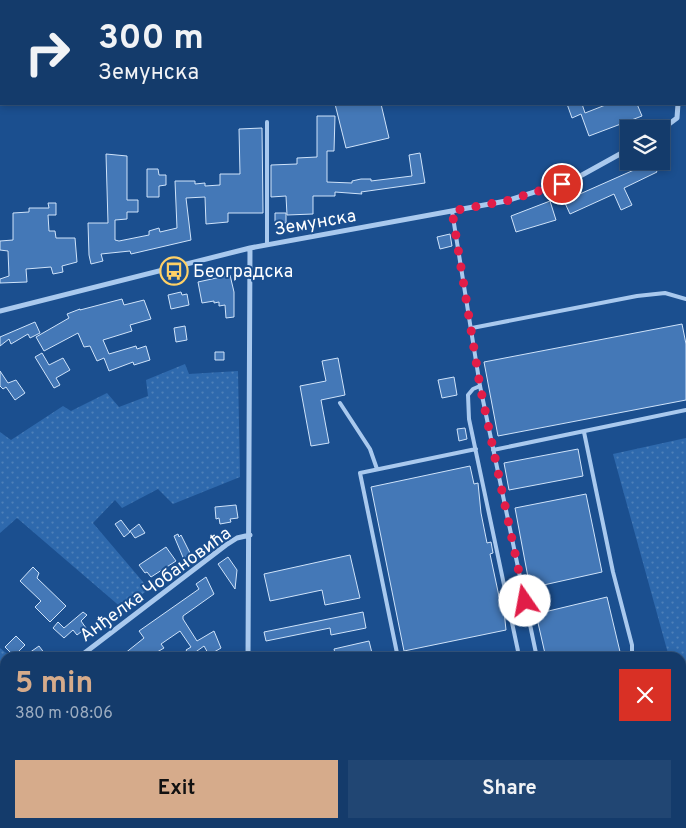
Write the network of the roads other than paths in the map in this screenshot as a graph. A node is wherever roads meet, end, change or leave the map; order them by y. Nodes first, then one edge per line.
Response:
1 (678, 105) edge
2 (268, 122) dead end
3 (670, 125) edge
4 (620, 154) edge
5 (452, 211) junction
6 (267, 244) junction
7 (250, 248) junction
8 (686, 298) edge
9 (0, 311) edge
10 (472, 328) junction
11 (480, 386) junction
12 (340, 403) dead end
13 (686, 410) edge
14 (584, 432) junction
15 (476, 449) junction
16 (494, 450) junction
17 (377, 469) junction
18 (250, 535) junction
19 (86, 652) edge
20 (248, 652) edge
21 (397, 652) edge
22 (519, 652) edge
23 (535, 652) edge
24 (632, 652) edge

1 - 3 street
2 - 6 lane
4 - 5 street, Земунска
5 - 6 street, Земунска
5 - 10 lane
6 - 7 street, Земунска
7 - 9 street, Земунска
7 - 18 street
8 - 10 lane
10 - 11 lane
11 - 15 lane
11 - 16 lane
12 - 17 lane
13 - 14 lane
14 - 16 lane
14 - 24 lane
15 - 17 lane
15 - 22 lane
16 - 23 lane
17 - 21 lane
18 - 19 street, Анђелка Чобановића
18 - 20 street

